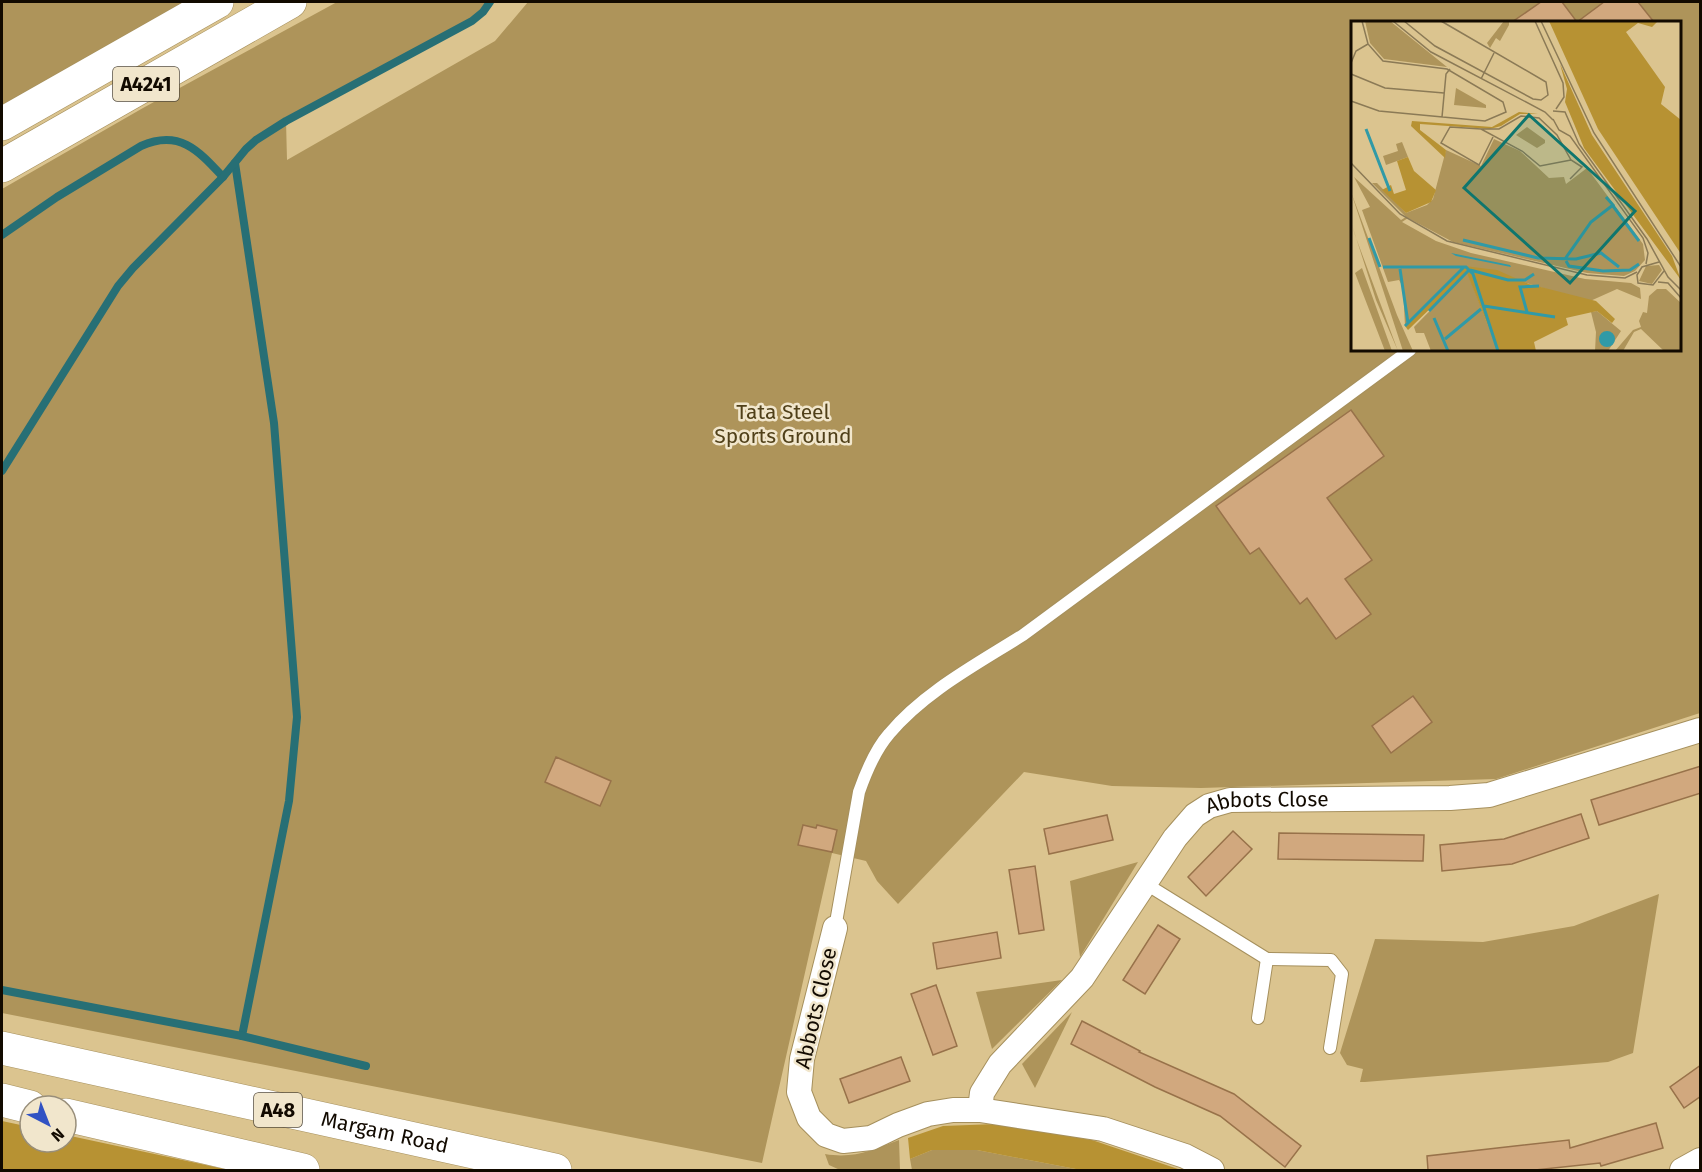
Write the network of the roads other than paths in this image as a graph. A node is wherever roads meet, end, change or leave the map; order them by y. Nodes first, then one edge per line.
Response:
1 (217, 2) edge
2 (290, 2) edge
3 (2, 124) edge
4 (2, 166) edge
5 (1409, 351) edge
6 (1701, 730) edge
7 (1146, 884) junction
8 (835, 928) joint
9 (1267, 960) junction
10 (1258, 1018) dead end
11 (2, 1048) edge
12 (1330, 1048) dead end
13 (2, 1100) edge
14 (18, 1104) edge
15 (980, 1110) junction
16 (78, 1118) edge
17 (1701, 1160) edge
18 (303, 1170) edge
19 (555, 1170) edge
20 (1212, 1170) edge
21 (1682, 1170) edge

1 - 3 main road, A4241
2 - 4 main road, A4241
5 - 8 lane
6 - 7 street, Abbots Close
7 - 9 lane
7 - 15 street, Abbots Close
8 - 15 street, Abbots Close
9 - 10 lane
9 - 12 lane
11 - 19 main road, Margam Road / A48
13 - 14 main road
15 - 20 street, Abbots Close
16 - 18 main road, A48
17 - 21 street

